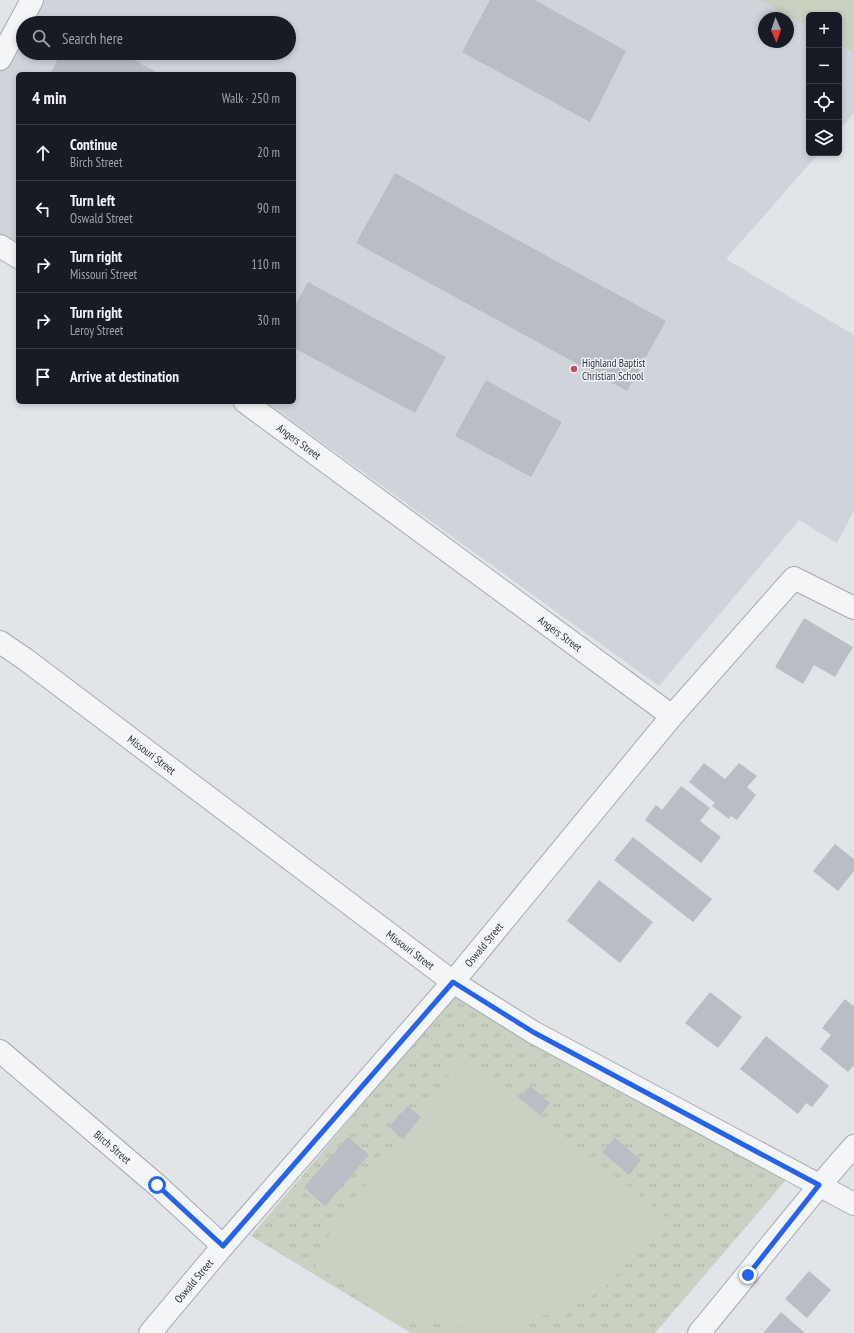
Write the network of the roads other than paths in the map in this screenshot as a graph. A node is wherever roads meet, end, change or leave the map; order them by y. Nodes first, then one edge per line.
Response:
1 (32, 0) edge
2 (23, 16) edge
3 (16, 30) edge
4 (0, 59) edge
5 (0, 246) edge
6 (16, 256) edge
7 (248, 404) edge
8 (854, 608) edge
9 (0, 642) edge
10 (672, 716) junction
11 (453, 982) junction
12 (0, 1051) edge
13 (854, 1146) edge
14 (819, 1185) junction
15 (854, 1204) edge
16 (223, 1246) junction
17 (153, 1332) edge
18 (699, 1333) edge

1 - 2 street
3 - 4 street
5 - 6 street
7 - 10 street, Angers Street
8 - 10 street
9 - 11 street, Missouri Street
10 - 11 street, Oswald Street
11 - 14 street, Missouri Street
11 - 16 street, Oswald Street
12 - 16 street, Birch Street
13 - 14 street
14 - 15 street, Missouri Street
14 - 18 street
16 - 17 street, Oswald Street

